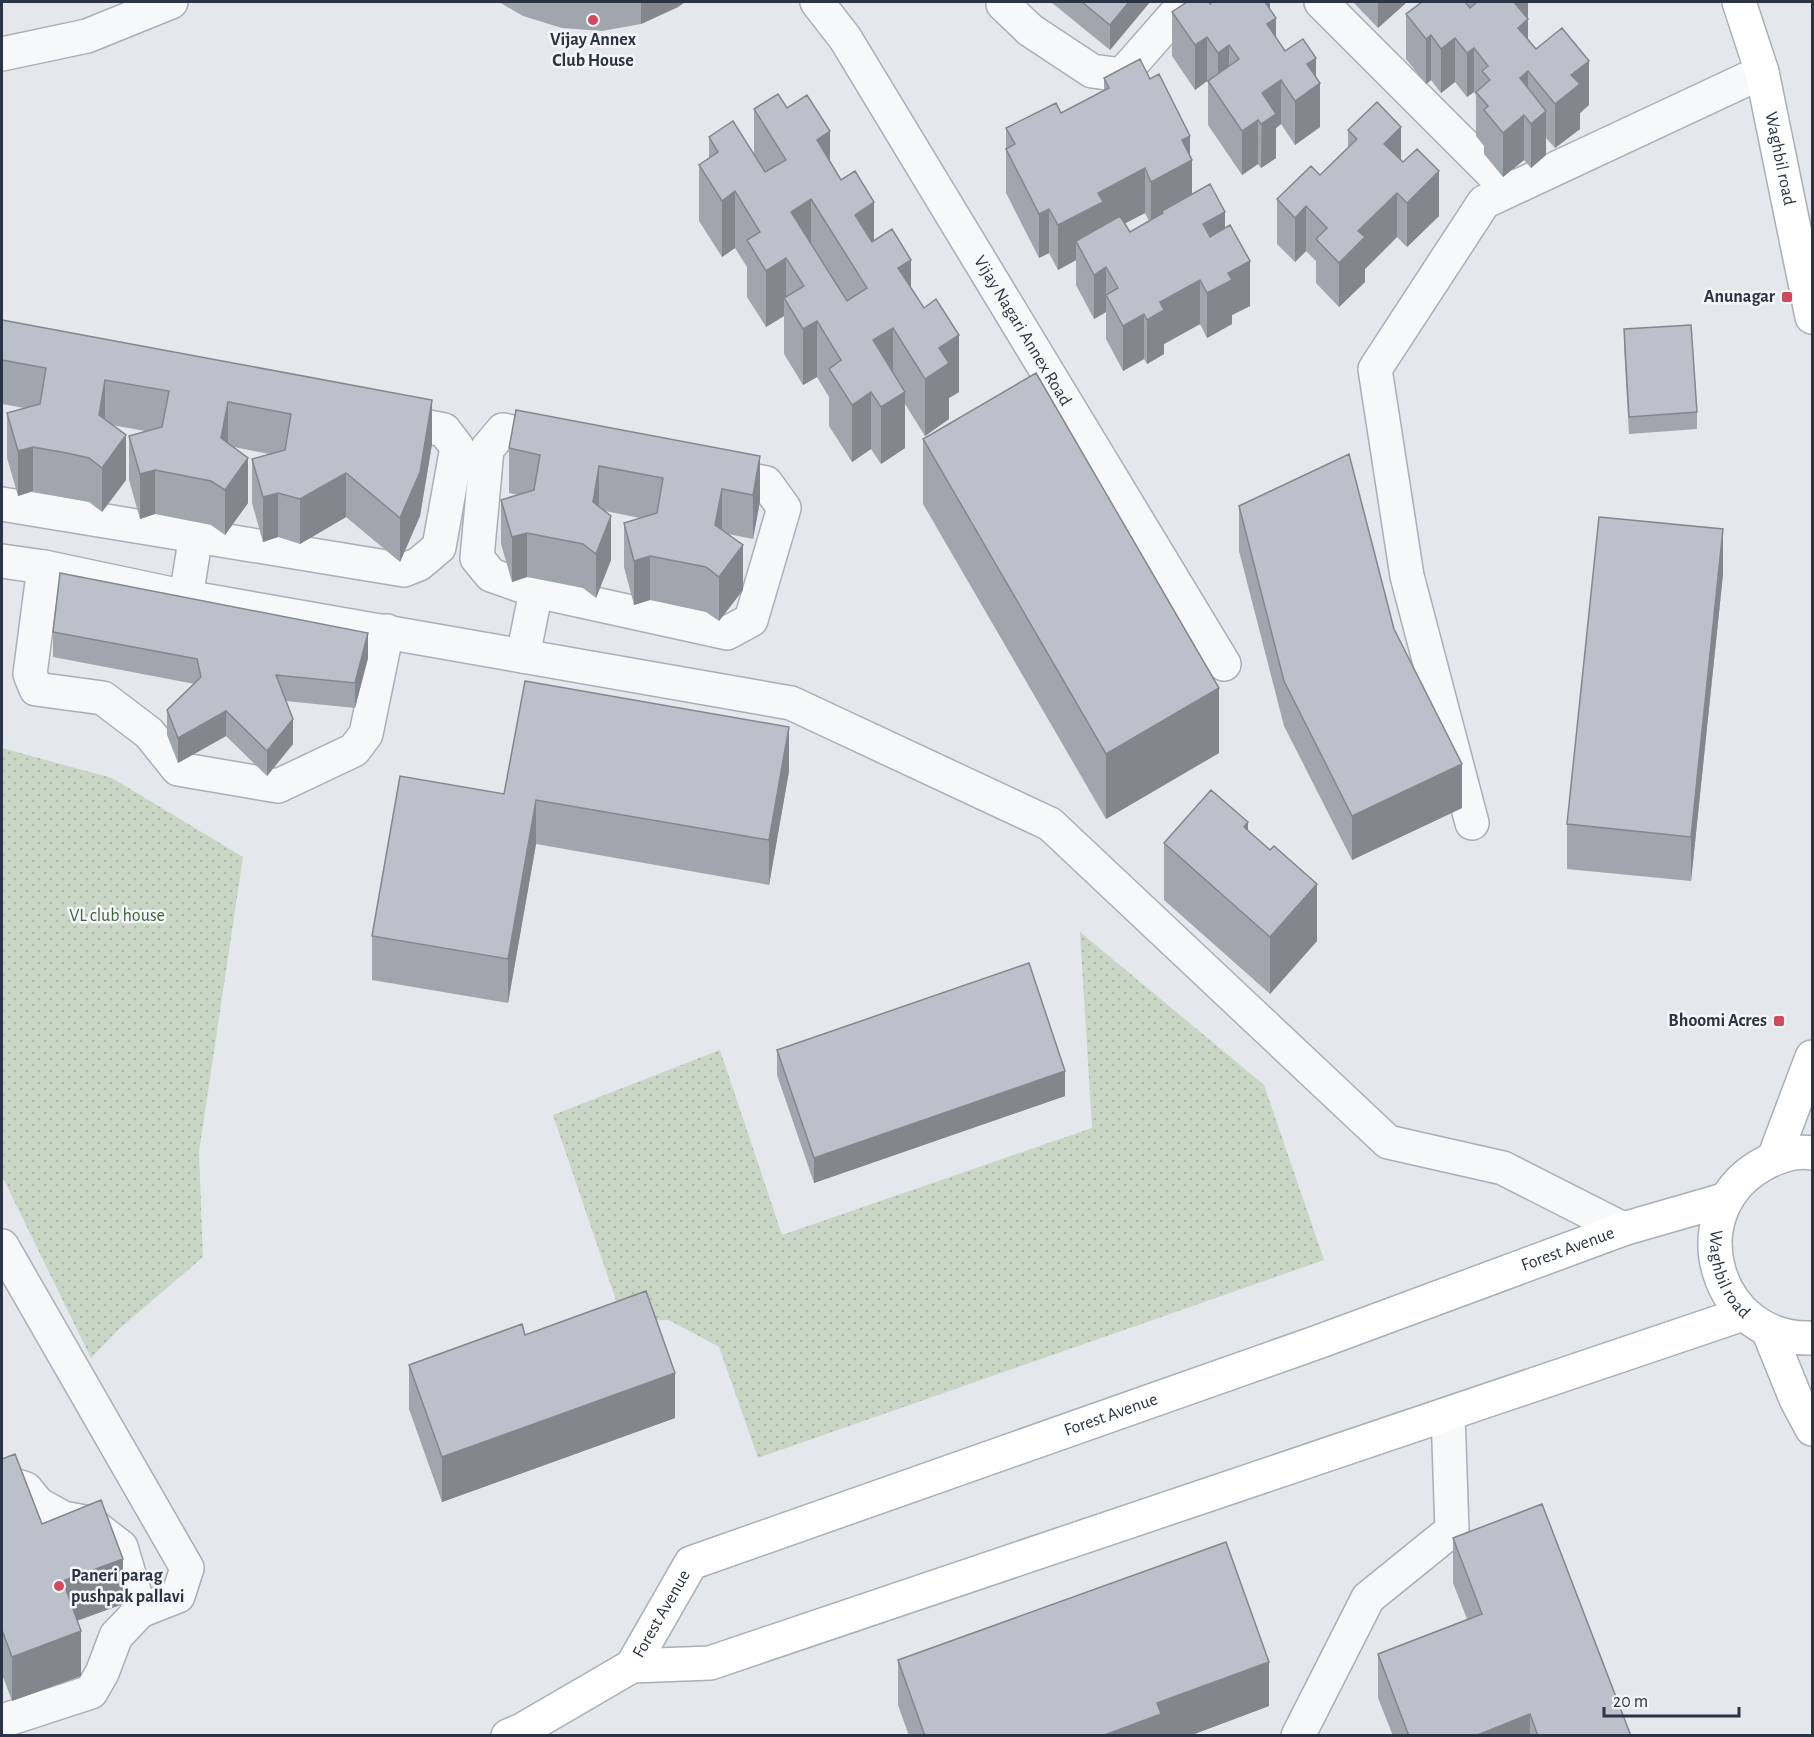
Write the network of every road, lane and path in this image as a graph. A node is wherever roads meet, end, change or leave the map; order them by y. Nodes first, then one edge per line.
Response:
1 (171, 2) edge
2 (1003, 2) edge
3 (1186, 2) edge
4 (1321, 2) edge
5 (1739, 2) edge
6 (824, 5) edge
7 (2, 54) edge
8 (1761, 72) junction
9 (1509, 190) junction
10 (1812, 316) edge
11 (363, 415) edge
12 (2, 504) edge
13 (196, 535) junction
14 (2, 561) edge
15 (44, 567) junction
16 (536, 591) junction
17 (186, 597) junction
18 (387, 631) junction
19 (523, 656) junction
20 (1224, 664) dead end
21 (1472, 823) dead end
22 (1812, 1057) edge
23 (1812, 1153) edge
24 (1774, 1158) junction
25 (1727, 1199) junction
26 (1623, 1229) junction
27 (2, 1246) edge
28 (1755, 1322) junction
29 (1812, 1338) edge
30 (1448, 1414) junction
31 (1812, 1429) edge
32 (2, 1481) edge
33 (140, 1611) junction
34 (632, 1666) junction
35 (2, 1721) edge
36 (508, 1736) edge
37 (1298, 1736) edge

1 - 7 street
2 - 3 street
4 - 9 street
5 - 8 street, Waghbil road
6 - 20 street, Vijay Nagari Annex Road
8 - 9 street
8 - 10 street, Waghbil road
9 - 21 street
11 - 13 street
12 - 13 street
13 - 17 street
14 - 15 street
15 - 17 street
15 - 18 street
16 - 16 street
16 - 19 street
17 - 18 street
18 - 19 street
19 - 26 street
22 - 24 street
23 - 24 street, Waghbil road
24 - 25 street, Waghbil road
25 - 26 street, Forest Avenue
25 - 28 street, Waghbil road
26 - 34 street, Forest Avenue
27 - 33 street
28 - 29 street, Waghbil road
28 - 30 street, Forest Avenue
28 - 31 street, Waghbil road
30 - 34 street, Forest Avenue
30 - 37 street
32 - 33 street
33 - 35 street
34 - 36 street

